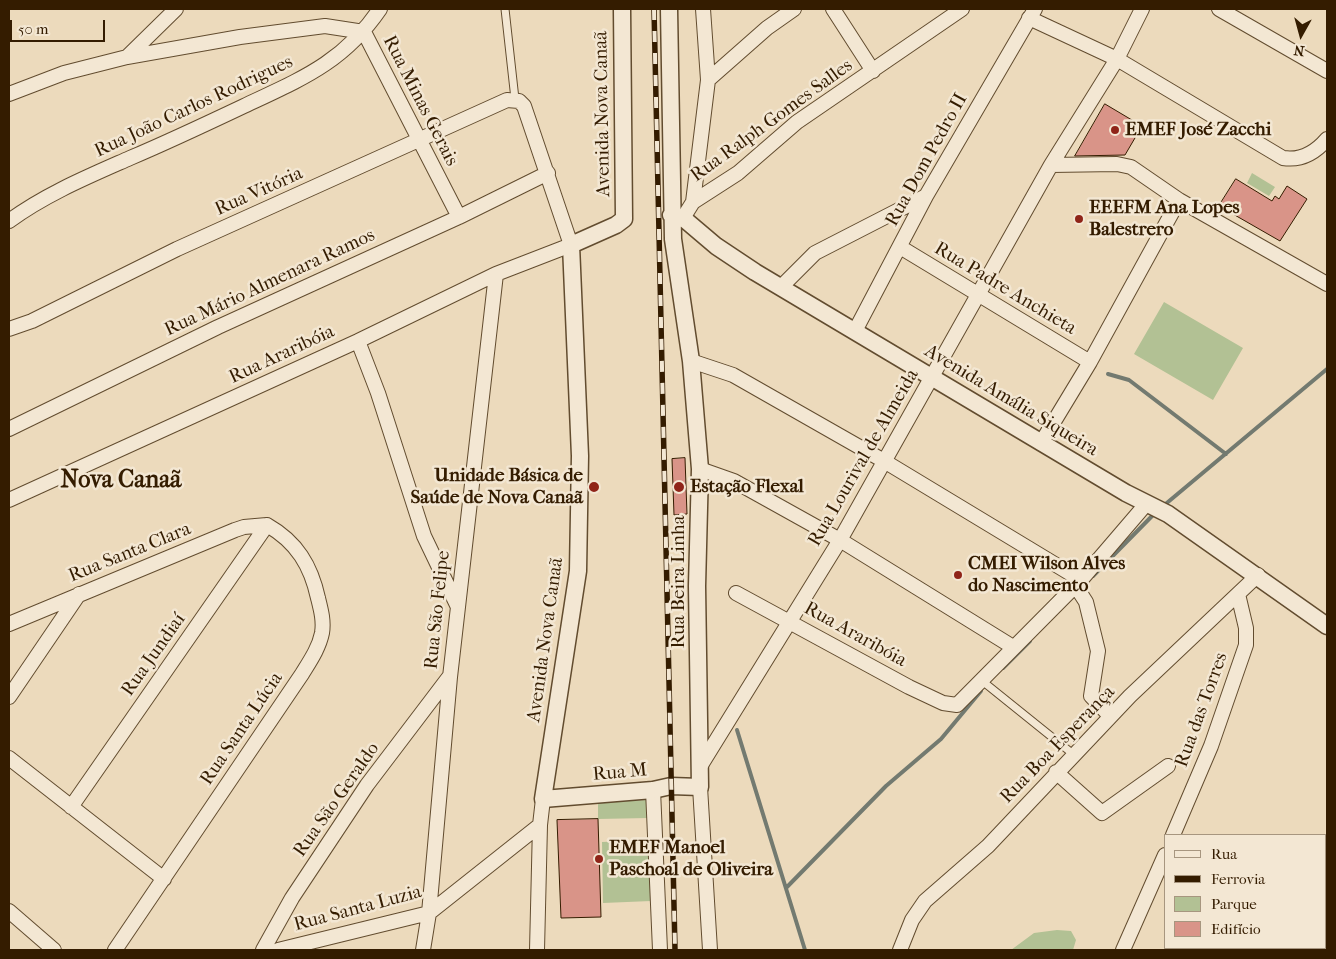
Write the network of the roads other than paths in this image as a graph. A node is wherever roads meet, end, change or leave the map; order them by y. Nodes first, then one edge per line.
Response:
1 (176, 9) edge
2 (380, 9) edge
3 (506, 9) edge
4 (622, 9) edge
5 (669, 9) edge
6 (703, 9) edge
7 (794, 9) edge
8 (833, 9) edge
9 (962, 9) edge
10 (1142, 9) edge
11 (1219, 9) edge
12 (1032, 13) edge
13 (364, 32) junction
14 (127, 57) junction
15 (1117, 59) junction
16 (874, 71) junction
17 (1327, 71) edge
18 (708, 80) junction
19 (9, 94) edge
20 (520, 103) junction
21 (1327, 139) edge
22 (419, 140) junction
23 (1051, 165) junction
24 (548, 174) junction
25 (926, 196) junction
26 (1179, 200) junction
27 (693, 202) junction
28 (677, 216) junction
29 (458, 217) junction
30 (9, 221) edge
31 (571, 245) junction
32 (900, 247) junction
33 (496, 274) junction
34 (1327, 284) edge
35 (782, 287) junction
36 (978, 293) junction
37 (9, 329) edge
38 (855, 331) junction
39 (358, 341) junction
40 (691, 361) junction
41 (1090, 362) junction
42 (932, 377) junction
43 (9, 428) edge
44 (1041, 443) junction
45 (884, 461) junction
46 (700, 469) junction
47 (9, 500) edge
48 (1149, 504) junction
49 (267, 525) junction
50 (840, 540) junction
51 (1258, 575) junction
52 (1078, 583) junction
53 (736, 593) dead end
54 (79, 594) junction
55 (1238, 594) junction
56 (457, 605) junction
57 (790, 620) junction
58 (9, 624) edge
59 (1327, 626) edge
60 (1013, 647) junction
61 (450, 676) junction
62 (981, 680) junction
63 (9, 697) edge
64 (1110, 716) junction
65 (1073, 754) junction
66 (9, 758) edge
67 (700, 765) junction
68 (1168, 766) dead end
69 (1056, 772) junction
70 (700, 787) junction
71 (654, 790) junction
72 (544, 799) junction
73 (71, 807) junction
74 (540, 825) junction
75 (1173, 834) edge
76 (1164, 857) edge
77 (164, 879) junction
78 (9, 912) edge
79 (429, 913) junction
80 (54, 950) edge
81 (115, 950) edge
82 (263, 950) edge
83 (278, 950) edge
84 (423, 950) edge
85 (537, 950) edge
86 (660, 950) edge
87 (710, 950) edge
88 (900, 950) edge
89 (1123, 950) edge

1 - 14 street
2 - 13 street, Rua João Carlos Rodrigues
3 - 20 lane
4 - 31 street, Avenida Nova Canaã
5 - 28 street, Rua Beira Linha
6 - 18 street
7 - 18 street
8 - 16 street
9 - 16 street, Rua Ralph Gomes Salles
10 - 15 street, Rua Lourival de Almeida
11 - 17 street
12 - 15 street
12 - 25 street, Rua Dom Pedro II
13 - 14 street, Rua Minas Gerais
13 - 22 street, Rua Minas Gerais
13 - 30 street, Rua João Carlos Rodrigues
14 - 19 street, Rua Minas Gerais
15 - 21 street
15 - 23 street, Rua Lourival de Almeida
16 - 27 street, Rua Ralph Gomes Salles
18 - 27 street
20 - 22 street, Rua Vitória
20 - 24 street
22 - 29 street, Rua Minas Gerais
22 - 37 street, Rua Vitória
23 - 26 street
23 - 36 street, Rua Lourival de Almeida
24 - 29 street, Rua Mário Almenara Ramos
24 - 31 street
25 - 32 street, Rua Dom Pedro II
25 - 35 street
26 - 34 street
26 - 41 street
27 - 28 street, Rua Ralph Gomes Salles
28 - 35 street, Avenida Amália Siqueira
28 - 40 street, Rua Beira Linha
29 - 43 street, Rua Mário Almenara Ramos
31 - 33 street, Rua Araribóia
31 - 72 street, Avenida Nova Canaã
32 - 36 street, Rua Padre Anchieta
32 - 38 street, Rua Dom Pedro II
33 - 39 street, Rua Araribóia
33 - 56 street, Rua São Felipe
35 - 38 street, Avenida Amália Siqueira
36 - 41 street, Rua Padre Anchieta
36 - 42 street, Rua Lourival de Almeida
38 - 42 street, Avenida Amália Siqueira
39 - 47 street, Rua Araribóia
39 - 56 street
40 - 45 street
40 - 46 street, Rua Beira Linha
41 - 44 street
42 - 44 street, Avenida Amália Siqueira
42 - 45 street, Rua Lourival de Almeida
44 - 48 street, Avenida Amália Siqueira
45 - 50 street, Rua Lourival de Almeida
45 - 52 street
46 - 50 street
46 - 67 street, Rua Beira Linha
48 - 51 street, Avenida Amália Siqueira
48 - 52 street
49 - 54 street, Rua Santa Clara
49 - 73 street, Rua Jundiaí
49 - 77 street, Rua Santa Lúcia
50 - 57 street, Rua Lourival de Almeida
50 - 60 street
51 - 55 street, Rua Boa Esperança
51 - 59 street, Avenida Amália Siqueira
52 - 60 street
52 - 64 street
53 - 57 street, Rua Araribóia
54 - 58 street, Rua Santa Clara
54 - 63 street
55 - 64 street, Rua Boa Esperança
55 - 75 street, Rua das Torres
56 - 61 street, Rua São Felipe
57 - 62 street, Rua Araribóia
57 - 67 street, Rua Lourival de Almeida
60 - 62 street
61 - 79 street, Rua São Felipe
61 - 82 street, Rua São Geraldo
62 - 65 lane
64 - 65 street, Rua Boa Esperança
65 - 69 street, Rua Boa Esperança
66 - 73 street
67 - 70 street, Rua Beira Linha
68 - 69 street
69 - 88 street, Rua Boa Esperança
70 - 71 street, Rua M
70 - 87 street, Rua Beira Linha
71 - 72 street, Rua M
71 - 86 street
72 - 74 street, Avenida Nova Canaã
73 - 77 street
74 - 79 street, Rua Santa Luzia
74 - 85 street, Avenida Nova Canaã
76 - 89 street
77 - 81 street, Rua Santa Lúcia
78 - 80 street
79 - 83 street, Rua Santa Luzia
79 - 84 street, Rua São Felipe

